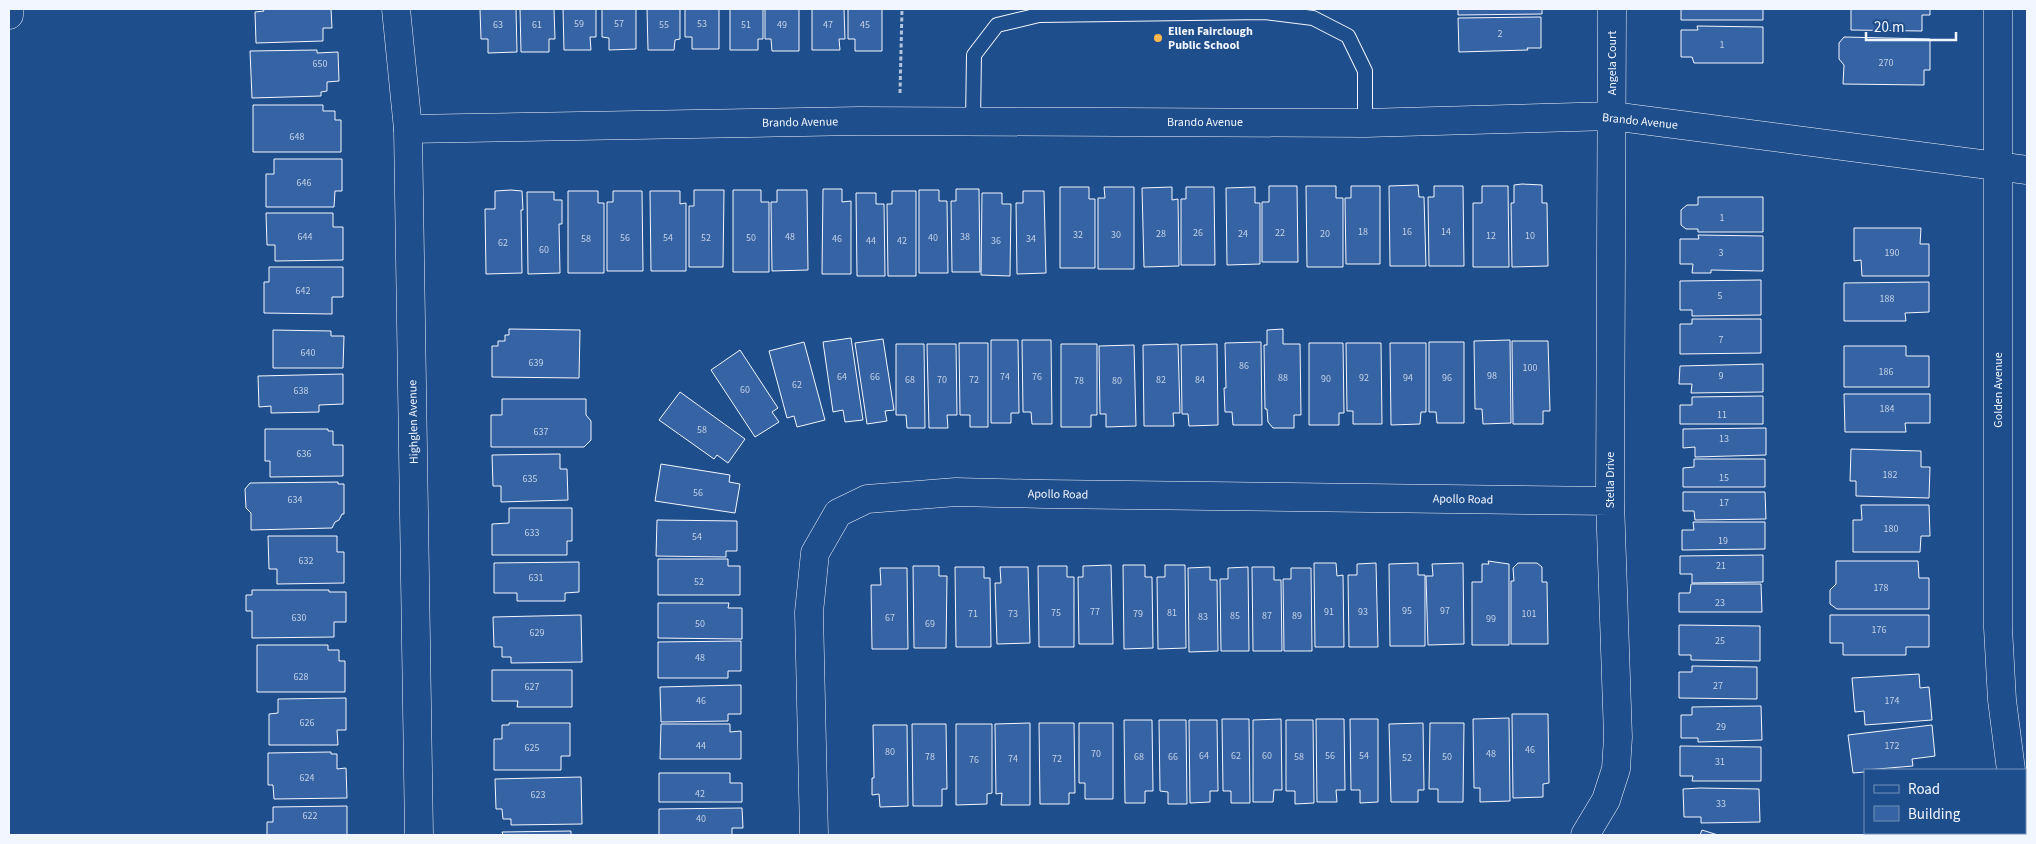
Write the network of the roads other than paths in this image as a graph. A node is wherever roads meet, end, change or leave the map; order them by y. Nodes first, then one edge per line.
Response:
1 (9, 9) edge
2 (396, 9) edge
3 (1612, 9) edge
4 (1998, 9) edge
5 (9, 15) edge
6 (1612, 116) junction
7 (973, 121) junction
8 (1366, 123) junction
9 (408, 130) junction
10 (1998, 166) junction
11 (2027, 170) edge
12 (1610, 501) junction
13 (2011, 769) edge
14 (419, 835) edge
15 (814, 835) edge
16 (1585, 835) edge

1 - 5 street
2 - 9 street, Highglen Avenue
3 - 6 street, Angela Court
4 - 10 street, Golden Avenue
6 - 8 street, Brando Avenue
6 - 10 street, Brando Avenue
6 - 12 street, Stella Drive
7 - 8 street, Brando Avenue
7 - 8 lane
7 - 9 street, Brando Avenue
9 - 14 street, Highglen Avenue
10 - 11 street, Brando Avenue
10 - 13 street, Golden Avenue
12 - 15 street, Apollo Road
12 - 16 street, Stella Drive

